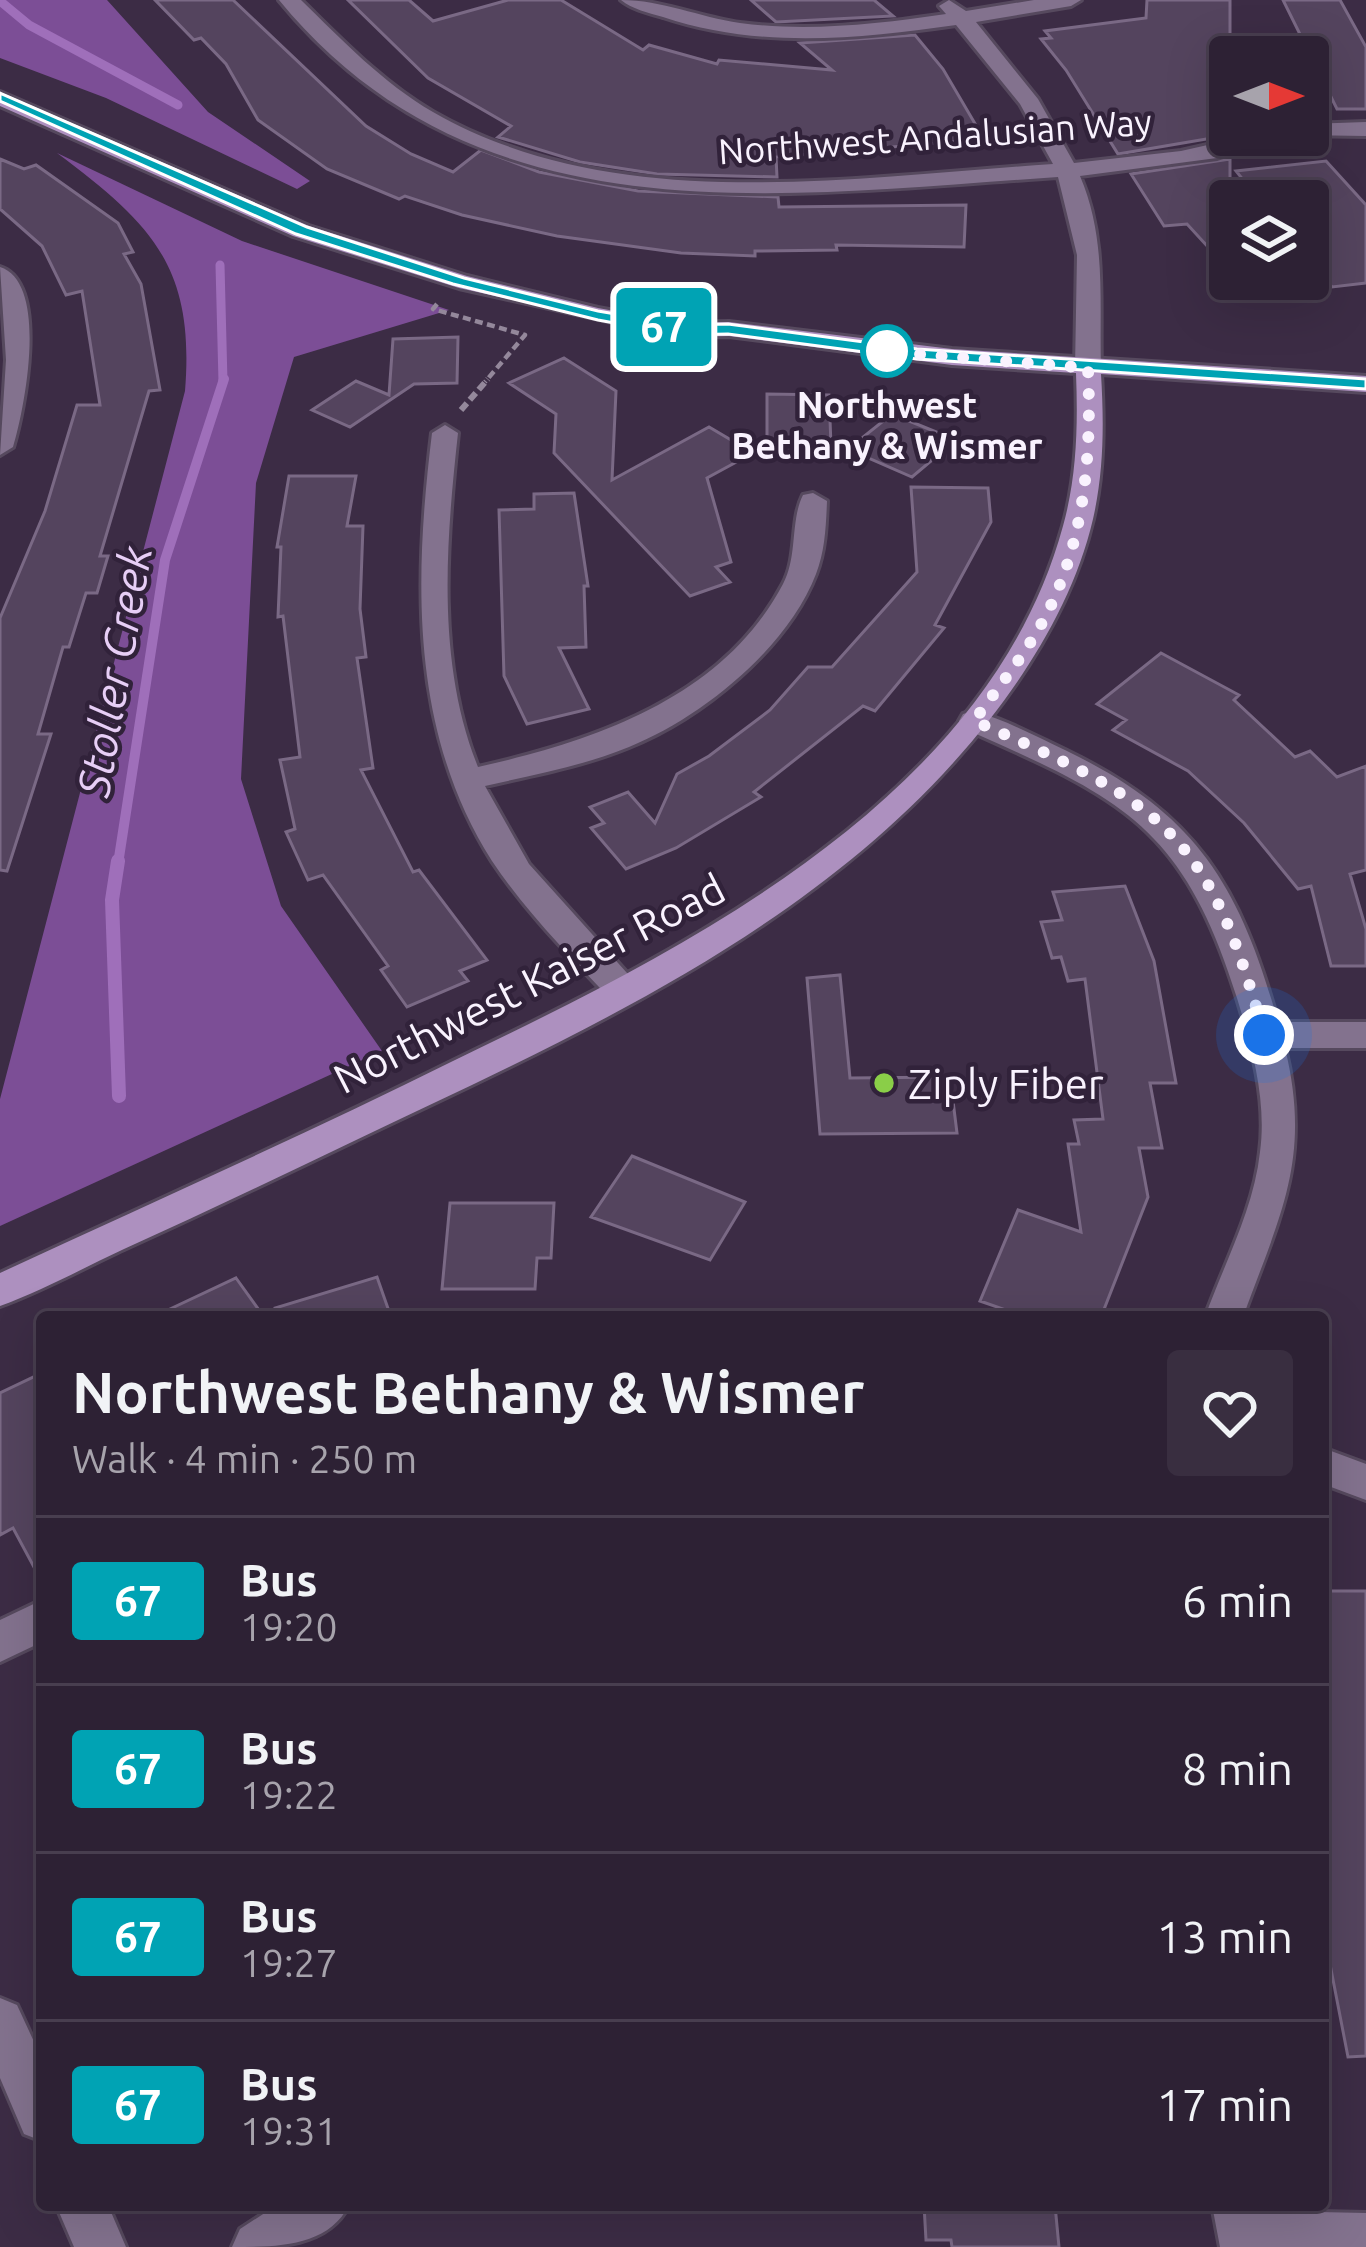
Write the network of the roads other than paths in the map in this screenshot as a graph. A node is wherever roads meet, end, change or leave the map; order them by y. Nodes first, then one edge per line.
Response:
1 (289, 0) edge
2 (631, 0) edge
3 (943, 0) edge
4 (1071, 0) edge
5 (961, 17) junction
6 (0, 76) edge
7 (0, 98) edge
8 (63, 99) dead end
9 (1366, 129) edge
10 (136, 130) dead end
11 (1329, 130) edge
12 (1209, 151) edge
13 (1066, 169) junction
14 (0, 274) edge
15 (728, 329) junction
16 (1088, 368) junction
17 (1366, 384) edge
18 (445, 433) road end
19 (0, 447) edge
20 (813, 501) dead end
21 (974, 721) junction
22 (466, 780) junction
23 (624, 992) junction
24 (1264, 1035) junction
25 (1366, 1035) edge
26 (0, 1290) edge
27 (1226, 1311) edge
28 (1329, 1468) edge
29 (1366, 1482) edge
30 (36, 1623) edge
31 (0, 1642) edge
32 (0, 2022) edge
33 (36, 2103) edge
34 (85, 2211) edge
35 (314, 2211) edge
36 (1243, 2230) edge
37 (1366, 2240) edge
38 (100, 2247) edge
39 (258, 2247) edge

1 - 13 street, Northwest Andalusian Way
2 - 5 street
3 - 5 street
4 - 5 street
5 - 13 street
6 - 8 main road
7 - 15 main road
9 - 11 street
10 - 15 main road
12 - 13 street, Northwest Andalusian Way
13 - 16 street
14 - 19 street
15 - 16 main road
16 - 17 main road
16 - 21 main road, Northwest Kaiser Road
18 - 22 street
20 - 22 street
21 - 23 main road, Northwest Kaiser Road
21 - 24 street
22 - 23 street
23 - 26 main road, Northwest Kaiser Road
24 - 25 street
24 - 27 street
28 - 29 street
30 - 31 street
32 - 33 street
34 - 38 street
35 - 39 street
36 - 37 street

